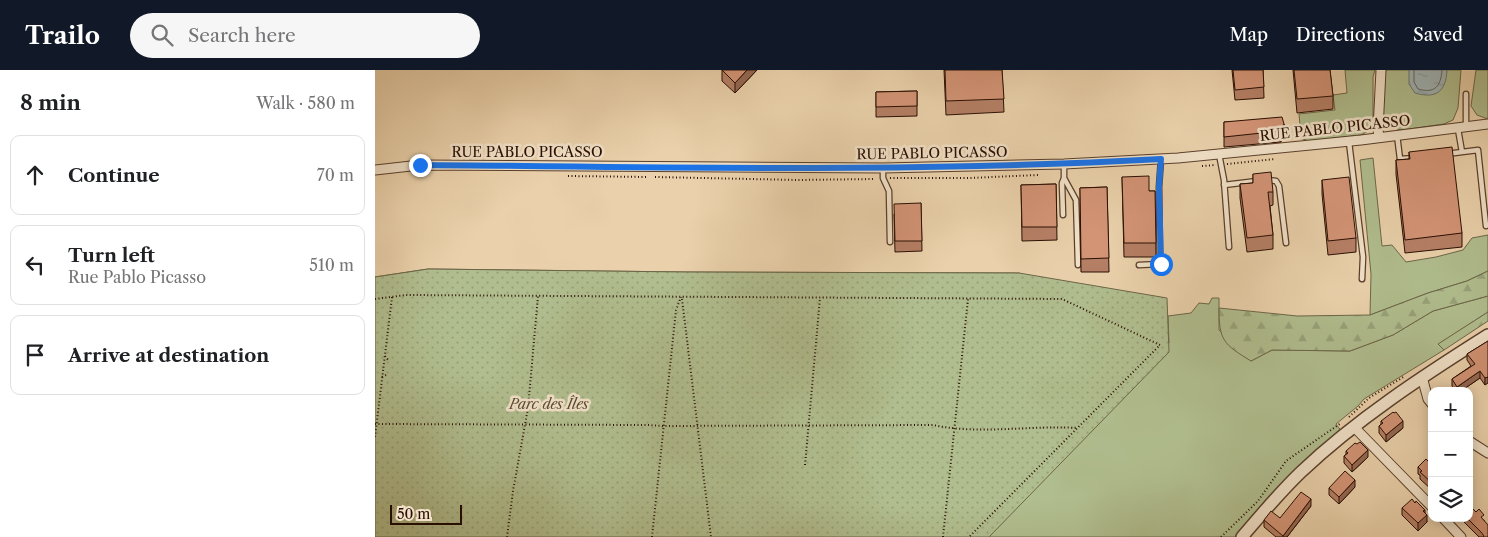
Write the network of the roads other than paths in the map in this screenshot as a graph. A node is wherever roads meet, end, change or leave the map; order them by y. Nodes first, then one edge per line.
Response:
1 (1381, 70) edge
2 (1466, 94) dead end
3 (1488, 124) edge
4 (1462, 128) junction
5 (1399, 135) junction
6 (1379, 137) junction
7 (1349, 140) junction
8 (1462, 152) junction
9 (1219, 154) junction
10 (1437, 155) edge
11 (1418, 157) edge
12 (1161, 159) junction
13 (1064, 164) junction
14 (883, 168) junction
15 (375, 170) edge
16 (1064, 178) junction
17 (1224, 185) junction
18 (1063, 215) dead end
19 (1486, 226) dead end
20 (890, 242) dead end
21 (1286, 243) dead end
22 (1229, 247) dead end
23 (1078, 265) dead end
24 (1139, 265) dead end
25 (1362, 279) dead end
26 (1488, 335) edge
27 (1423, 377) junction
28 (1428, 399) edge
29 (1354, 427) junction
30 (1473, 444) edge
31 (1488, 453) edge
32 (1428, 503) edge
33 (1447, 522) edge
34 (1242, 537) edge
35 (1461, 537) edge

1 - 6 street
2 - 4 lane
3 - 4 street, RUE PABLO PICASSO
4 - 5 street, RUE PABLO PICASSO
4 - 8 lane
5 - 6 street, RUE PABLO PICASSO
5 - 11 lane
6 - 7 street, RUE PABLO PICASSO
7 - 9 street, RUE PABLO PICASSO
7 - 25 lane
8 - 10 lane
8 - 19 lane
9 - 12 street, RUE PABLO PICASSO
9 - 17 lane
12 - 13 street, RUE PABLO PICASSO
12 - 24 lane
13 - 14 street, RUE PABLO PICASSO
13 - 16 lane
14 - 15 street, RUE PABLO PICASSO
14 - 20 lane
16 - 18 lane
16 - 23 lane
17 - 21 lane
17 - 22 lane
26 - 27 street
27 - 28 street
27 - 29 street
29 - 32 street
29 - 34 street
30 - 31 street
33 - 35 street

